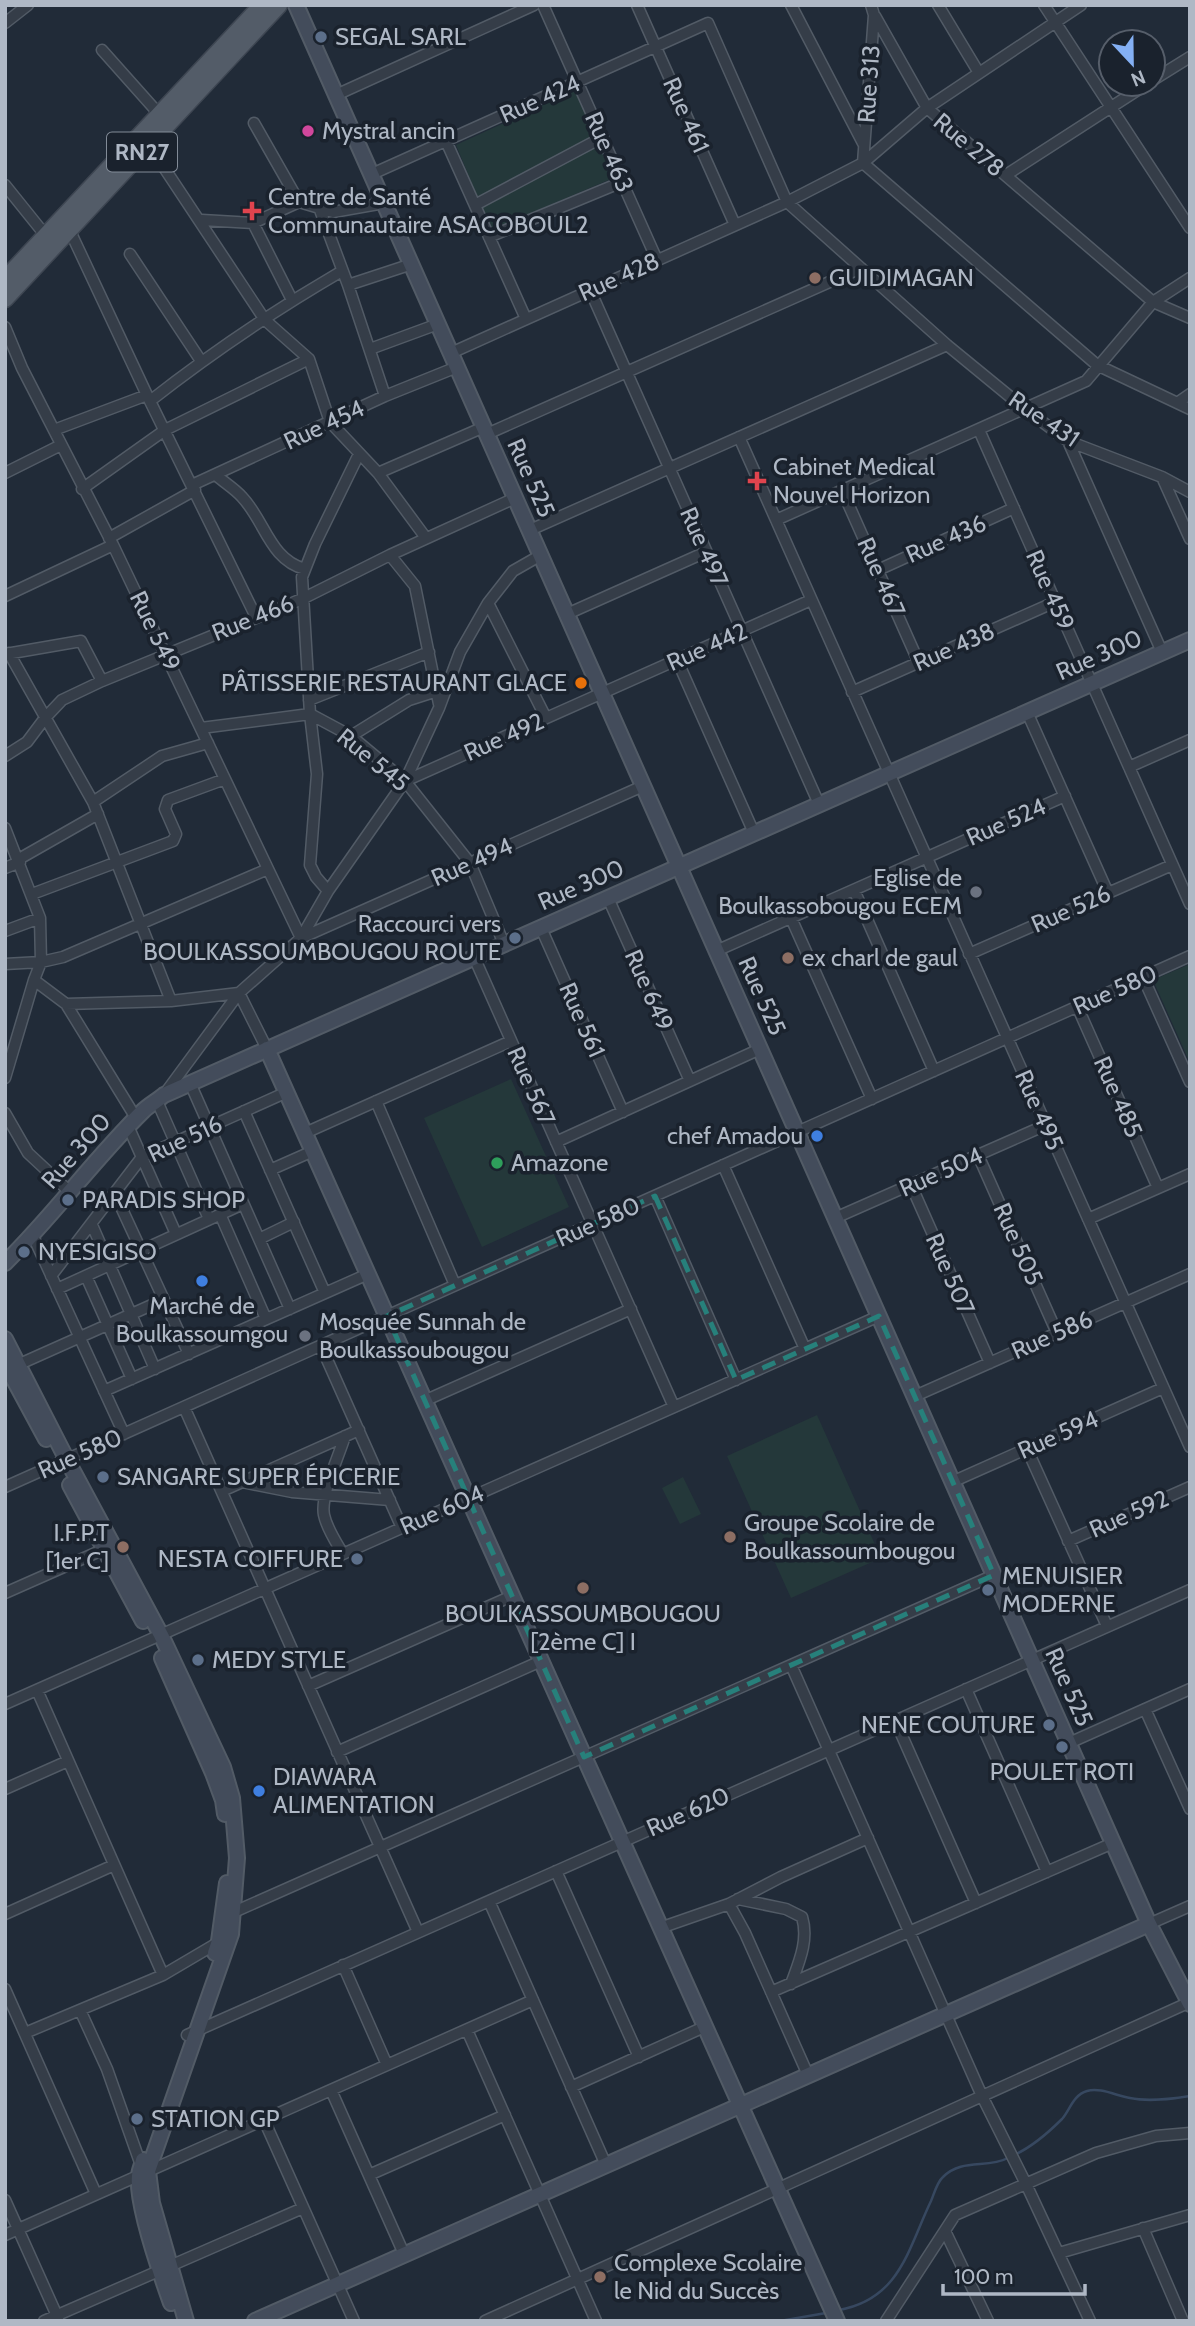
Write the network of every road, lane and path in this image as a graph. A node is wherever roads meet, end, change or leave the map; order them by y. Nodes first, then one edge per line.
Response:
1 (28, 5) edge
2 (262, 5) edge
3 (279, 5) edge
4 (296, 5) edge
5 (534, 5) edge
6 (543, 5) edge
7 (637, 5) edge
8 (791, 5) edge
9 (938, 5) edge
10 (1044, 5) edge
11 (1081, 5) edge
12 (873, 10) edge
13 (5, 23) edge
14 (1055, 23) junction
15 (655, 47) junction
16 (102, 50) dead end
17 (1188, 62) edge
18 (979, 73) junction
19 (1167, 73) edge
20 (577, 82) junction
21 (336, 94) junction
22 (1125, 98) edge
23 (1111, 107) junction
24 (926, 108) junction
25 (159, 114) junction
26 (254, 124) dead end
27 (603, 137) junction
28 (446, 141) junction
29 (149, 145) junction
30 (864, 145) junction
31 (863, 163) junction
32 (372, 174) junction
33 (1006, 175) junction
34 (622, 181) junction
35 (5, 185) edge
36 (299, 202) junction
37 (787, 202) junction
38 (384, 203) junction
39 (475, 205) junction
40 (320, 210) junction
41 (202, 220) junction
42 (253, 223) junction
43 (736, 225) junction
44 (1190, 228) edge
45 (70, 231) junction
46 (46, 236) junction
47 (489, 237) junction
48 (131, 254) dead end
49 (657, 260) junction
50 (412, 264) junction
51 (861, 268) junction
52 (342, 271) junction
53 (1190, 278) edge
54 (5, 279) edge
55 (348, 285) junction
56 (590, 290) junction
57 (5, 299) edge
58 (292, 300) junction
59 (1153, 302) junction
60 (1190, 318) edge
61 (526, 319) junction
62 (265, 320) junction
63 (438, 324) junction
64 (5, 327) edge
65 (947, 345) junction
66 (370, 349) junction
67 (309, 359) junction
68 (454, 360) junction
69 (201, 361) junction
70 (1097, 365) junction
71 (626, 372) junction
72 (1190, 394) edge
73 (385, 396) junction
74 (148, 398) junction
75 (1177, 403) junction
76 (1025, 409) junction
77 (1190, 409) edge
78 (330, 422) junction
79 (54, 430) junction
80 (165, 430) junction
81 (485, 430) junction
82 (979, 430) junction
83 (739, 437) junction
84 (1068, 441) junction
85 (61, 445) junction
86 (359, 454) junction
87 (669, 468) junction
88 (5, 473) edge
89 (378, 473) junction
90 (216, 476) junction
91 (1162, 477) junction
92 (194, 488) junction
93 (82, 489) junction
94 (842, 490) junction
95 (1190, 492) edge
96 (515, 498) junction
97 (1014, 508) junction
98 (776, 520) junction
99 (530, 530) junction
100 (426, 538) junction
101 (1190, 539) edge
102 (111, 541) junction
103 (706, 552) junction
104 (390, 555) junction
105 (541, 555) junction
106 (305, 569) junction
107 (878, 570) junction
108 (5, 596) edge
109 (302, 599) junction
110 (811, 600) junction
111 (1055, 602) junction
112 (488, 603) junction
113 (567, 614) junction
114 (257, 617) junction
115 (742, 632) junction
116 (1190, 640) edge
117 (429, 652) junction
118 (1162, 652) junction
119 (7, 654) edge
120 (166, 654) junction
121 (677, 660) junction
122 (919, 663) junction
123 (102, 681) junction
124 (1091, 683) junction
125 (441, 689) junction
126 (852, 692) junction
127 (602, 694) junction
128 (309, 700) junction
129 (1027, 712) junction
130 (310, 714) junction
131 (45, 718) junction
132 (546, 718) junction
133 (201, 728) junction
134 (351, 736) junction
135 (1190, 740) edge
136 (208, 744) junction
137 (5, 756) edge
138 (1129, 767) junction
139 (888, 773) junction
140 (225, 779) junction
141 (405, 781) junction
142 (643, 786) junction
143 (1065, 796) junction
144 (93, 802) junction
145 (818, 804) junction
146 (98, 814) junction
147 (5, 829) edge
148 (754, 833) junction
149 (926, 858) junction
150 (19, 861) junction
151 (117, 862) junction
152 (470, 863) junction
153 (1172, 864) junction
154 (679, 866) junction
155 (5, 868) edge
156 (268, 869) junction
157 (854, 890) junction
158 (328, 891) junction
159 (1108, 893) junction
160 (32, 894) junction
161 (608, 898) junction
162 (1190, 904) edge
163 (40, 918) junction
164 (791, 918) junction
165 (141, 923) junction
166 (541, 928) junction
167 (5, 931) edge
168 (300, 938) junction
169 (505, 944) junction
170 (716, 951) junction
171 (969, 954) junction
172 (1190, 956) edge
173 (474, 957) junction
174 (41, 962) junction
175 (5, 964) edge
176 (1143, 977) junction
177 (33, 980) junction
178 (239, 993) junction
179 (171, 1001) junction
180 (66, 1004) junction
181 (1077, 1006) junction
182 (1007, 1038) junction
183 (512, 1041) junction
184 (9, 1047) edge
185 (267, 1049) junction
186 (760, 1049) junction
187 (934, 1071) junction
188 (5, 1078) edge
189 (690, 1082) junction
190 (1190, 1082) edge
191 (190, 1083) junction
192 (287, 1092) junction
193 (160, 1098) junction
194 (872, 1099) junction
195 (376, 1101) junction
196 (244, 1111) junction
197 (623, 1112) junction
198 (5, 1113) edge
199 (132, 1122) junction
200 (1046, 1125) junction
201 (209, 1127) junction
202 (797, 1132) junction
203 (305, 1133) junction
204 (175, 1142) junction
205 (556, 1142) junction
206 (313, 1151) junction
207 (978, 1155) junction
208 (142, 1157) junction
209 (723, 1165) junction
210 (270, 1170) junction
211 (1190, 1174) edge
212 (911, 1185) junction
213 (1158, 1188) junction
214 (70, 1192) junction
215 (115, 1194) junction
216 (655, 1196) junction
217 (243, 1203) junction
218 (220, 1214) junction
219 (835, 1218) junction
220 (209, 1219) junction
221 (1088, 1219) junction
222 (294, 1222) junction
223 (593, 1224) junction
224 (92, 1225) junction
225 (176, 1234) junction
226 (33, 1236) junction
227 (259, 1239) junction
228 (140, 1251) junction
229 (5, 1262) edge
230 (109, 1265) junction
231 (368, 1274) junction
232 (1190, 1274) edge
233 (51, 1276) junction
234 (86, 1276) junction
235 (455, 1285) junction
236 (57, 1289) junction
237 (325, 1293) junction
238 (163, 1300) junction
239 (1125, 1303) junction
240 (290, 1309) junction
241 (631, 1309) junction
242 (131, 1314) junction
243 (387, 1316) junction
244 (879, 1316) junction
245 (266, 1319) junction
246 (108, 1325) junction
247 (1057, 1333) junction
248 (80, 1337) junction
249 (5, 1339) edge
250 (321, 1346) junction
251 (805, 1349) junction
252 (189, 1354) junction
253 (990, 1363) junction
254 (155, 1368) junction
255 (12, 1372) edge
256 (132, 1379) junction
257 (736, 1380) junction
258 (1163, 1388) junction
259 (104, 1391) junction
260 (915, 1396) junction
261 (425, 1401) junction
262 (184, 1407) junction
263 (674, 1407) junction
264 (359, 1430) junction
265 (124, 1434) junction
266 (345, 1436) junction
267 (1190, 1447) edge
268 (1027, 1449) junction
269 (63, 1462) junction
270 (243, 1482) junction
271 (953, 1482) junction
272 (5, 1487) edge
273 (1190, 1487) edge
274 (222, 1491) junction
275 (326, 1495) junction
276 (468, 1499) junction
277 (390, 1500) junction
278 (402, 1528) junction
279 (1068, 1541) junction
280 (108, 1547) junction
281 (343, 1554) junction
282 (994, 1575) junction
283 (265, 1589) junction
284 (1190, 1590) edge
285 (5, 1593) edge
286 (512, 1596) junction
287 (1107, 1626) junction
288 (157, 1637) junction
289 (1032, 1660) junction
290 (541, 1661) junction
291 (791, 1665) junction
292 (308, 1686) junction
293 (966, 1689) junction
294 (1190, 1689) edge
295 (37, 1690) junction
296 (5, 1704) edge
297 (1145, 1709) junction
298 (895, 1720) junction
299 (1069, 1743) junction
300 (829, 1750) junction
301 (337, 1752) junction
302 (583, 1757) junction
303 (68, 1761) junction
304 (5, 1789) edge
305 (1190, 1809) edge
306 (868, 1838) junction
307 (621, 1842) junction
308 (1113, 1843) junction
309 (380, 1847) junction
310 (114, 1865) junction
311 (556, 1871) junction
312 (1047, 1872) junction
313 (489, 1901) junction
314 (733, 1901) junction
315 (976, 1903) junction
316 (1190, 1906) edge
317 (234, 1912) junction
318 (5, 1914) edge
319 (1149, 1924) junction
320 (660, 1928) junction
321 (418, 1932) junction
322 (910, 1932) junction
323 (225, 1938) junction
324 (343, 1965) junction
325 (163, 1975) junction
326 (791, 1984) junction
327 (5, 1989) edge
328 (771, 1992) junction
329 (533, 2000) junction
330 (1189, 2003) edge
331 (80, 2010) junction
332 (946, 2014) junction
333 (704, 2028) junction
334 (467, 2030) junction
335 (193, 2032) junction
336 (25, 2033) junction
337 (639, 2057) junction
338 (387, 2065) junction
339 (808, 2075) junction
340 (571, 2087) junction
341 (331, 2090) junction
342 (982, 2096) junction
343 (739, 2106) junction
344 (505, 2115) junction
345 (264, 2120) junction
346 (1190, 2133) edge
347 (606, 2165) junction
348 (143, 2171) junction
349 (369, 2175) junction
350 (1026, 2184) junction
351 (777, 2189) junction
352 (96, 2194) junction
353 (540, 2194) junction
354 (5, 2200) edge
355 (303, 2208) junction
356 (1190, 2215) edge
357 (1143, 2228) junction
358 (18, 2229) junction
359 (945, 2231) junction
360 (5, 2235) edge
361 (1059, 2253) junction
362 (404, 2254) junction
363 (164, 2268) junction
364 (578, 2279) junction
365 (337, 2284) junction
366 (57, 2318) edge
367 (891, 2318) edge
368 (44, 2321) edge
369 (177, 2321) edge
370 (186, 2321) edge
371 (255, 2321) edge
372 (354, 2321) edge
373 (485, 2321) edge
374 (596, 2321) edge
375 (837, 2321) edge
376 (988, 2321) edge
377 (1090, 2321) edge
378 (1183, 2321) edge

1 - 13 street
2 - 25 main road, RN27
3 - 29 main road, RN27
4 - 21 street, Rue 525
5 - 21 street
6 - 20 street, Rue 463
7 - 15 street, Rue 461
8 - 30 street
9 - 18 street
10 - 14 street
11 - 14 street, Rue 278
12 - 24 street
12 - 30 street, Rue 313
14 - 18 street, Rue 278
14 - 23 street
15 - 20 street, Rue 424
15 - 37 street, Rue 424
15 - 43 street, Rue 461
16 - 25 street
17 - 19 street
18 - 24 street, Rue 278
20 - 27 street, Rue 463
20 - 28 street, Rue 424
21 - 32 street, Rue 525
22 - 23 street
23 - 33 street
23 - 44 street
24 - 31 street, Rue 428
24 - 33 street, Rue 278
25 - 46 main road, RN27
26 - 36 street
27 - 34 street, Rue 463
27 - 39 street
28 - 32 street, Rue 424
28 - 39 street
29 - 41 street
29 - 45 main road, RN27
30 - 31 street, Rue 313
31 - 37 street, Rue 428
31 - 70 street
32 - 38 street, Rue 525
33 - 59 street, Rue 278
34 - 47 street
34 - 49 street, Rue 463
35 - 46 street
36 - 40 street
36 - 42 street
37 - 43 street, Rue 428
37 - 51 street, Rue 431
38 - 40 street
38 - 50 street, Rue 525
39 - 47 street
40 - 52 street
41 - 42 street
41 - 62 street
42 - 58 street
43 - 49 street, Rue 428
45 - 57 main road, RN27
45 - 74 street
46 - 54 main road, RN27
47 - 61 street
48 - 69 street
49 - 56 street, Rue 428
50 - 55 street
50 - 63 street, Rue 525
51 - 65 street, Rue 431
51 - 71 street
52 - 55 street
52 - 58 street
53 - 59 street
55 - 66 street
56 - 61 street, Rue 428
56 - 71 street, Rue 497
58 - 62 street
59 - 60 street, Rue 278
59 - 70 street
61 - 68 street, Rue 428
62 - 67 street
62 - 69 street
63 - 66 street
63 - 68 street, Rue 525
64 - 79 street, Rue 549
65 - 76 street, Rue 431
65 - 83 street
66 - 73 street
67 - 78 street
67 - 80 street
68 - 73 street, Rue 454
68 - 81 street, Rue 525
69 - 74 street
70 - 75 street
70 - 76 street
71 - 81 street
71 - 87 street, Rue 497
72 - 75 street
73 - 78 street, Rue 454
74 - 79 street
74 - 80 street
75 - 77 street
76 - 82 street
76 - 84 street, Rue 431
78 - 86 street
78 - 90 street, Rue 454
79 - 85 street, Rue 549
80 - 92 street
80 - 93 street
81 - 89 street
81 - 96 street, Rue 525
82 - 94 street
82 - 97 street, Rue 459
83 - 87 street
83 - 98 street, Rue 495
84 - 91 street, Rue 431
84 - 118 street
85 - 88 street
85 - 93 street, Rue 549
86 - 89 street
86 - 106 street
87 - 99 street
87 - 103 street, Rue 497
89 - 100 street
90 - 92 street, Rue 454
90 - 106 street
91 - 95 street, Rue 431
91 - 101 street
92 - 102 street, Rue 454
92 - 114 street
93 - 102 street, Rue 549
94 - 98 street
94 - 107 street, Rue 467
96 - 99 street, Rue 525
96 - 100 street, Rue 466
97 - 107 street, Rue 436
97 - 111 street, Rue 459
98 - 110 street, Rue 495
99 - 105 street, Rue 525
100 - 104 street, Rue 466
102 - 108 street, Rue 454
102 - 120 street, Rue 549
103 - 113 street
103 - 115 street, Rue 497
104 - 109 street, Rue 466
104 - 117 street
105 - 112 street
105 - 113 street, Rue 525
106 - 109 street
107 - 122 street, Rue 467
109 - 114 street, Rue 466
109 - 128 street
110 - 115 street, Rue 442
110 - 126 street, Rue 495
111 - 122 street, Rue 438
111 - 124 street, Rue 459
112 - 125 street
112 - 132 street
113 - 127 street, Rue 525
114 - 120 street, Rue 466
115 - 121 street, Rue 442
115 - 145 street, Rue 497
116 - 118 street, Rue 300
117 - 125 street
117 - 128 street
118 - 124 street, Rue 300
119 - 123 street
119 - 131 street
120 - 123 street, Rue 466
120 - 133 street, Rue 549
121 - 127 street, Rue 442
121 - 148 street
122 - 126 street, Rue 438
123 - 131 street, Rue 466
124 - 129 street, Rue 300
124 - 138 street, Rue 459
125 - 134 street
125 - 141 street
126 - 139 street, Rue 495
127 - 132 street, Rue 492
127 - 142 street, Rue 525
128 - 130 street
129 - 139 street, Rue 300
129 - 143 street
130 - 133 street, Rue 545
130 - 134 street, Rue 545
130 - 158 street
131 - 137 street, Rue 466
131 - 144 street
132 - 141 street, Rue 492
133 - 136 street, Rue 549
134 - 141 street, Rue 545
135 - 138 street
136 - 140 street, Rue 549
136 - 144 street
138 - 153 street, Rue 459
139 - 145 street, Rue 300
139 - 149 street, Rue 495
140 - 151 street
140 - 156 street, Rue 549
141 - 152 street, Rue 545
141 - 158 street
142 - 152 street, Rue 494
142 - 154 street, Rue 525
143 - 149 street, Rue 524
143 - 159 street
144 - 146 street
145 - 148 street, Rue 300
146 - 150 street
146 - 151 street
147 - 150 street
148 - 154 street, Rue 300
149 - 157 street, Rue 524
149 - 171 street, Rue 495
150 - 155 street
150 - 160 street
151 - 160 street
151 - 165 street
152 - 168 street, Rue 494
152 - 169 street, Rue 545
153 - 159 street, Rue 526
153 - 162 street, Rue 459
154 - 161 street, Rue 300
154 - 170 street, Rue 525
156 - 165 street
156 - 168 street, Rue 549
157 - 164 street, Rue 524
157 - 187 street
158 - 168 street
159 - 171 street, Rue 526
160 - 163 street
161 - 166 street, Rue 300
161 - 189 street, Rue 649
163 - 167 street
163 - 174 street
164 - 170 street, Rue 524
164 - 194 street
165 - 174 street
165 - 179 street
166 - 169 street, Rue 300
166 - 197 street, Rue 561
168 - 178 street
169 - 173 street, Rue 300
170 - 186 street, Rue 525
171 - 182 street, Rue 495
172 - 176 street, Rue 580
173 - 183 street, Rue 567
173 - 185 street, Rue 300
174 - 175 street
174 - 177 street
176 - 181 street, Rue 580
176 - 190 street
177 - 180 street
177 - 184 street
178 - 179 street
178 - 185 street
178 - 193 street
179 - 180 street
180 - 199 street
181 - 182 street, Rue 580
181 - 213 street, Rue 485
182 - 187 street, Rue 580
182 - 200 street, Rue 495
183 - 195 street
183 - 205 street, Rue 567
184 - 188 street
185 - 191 street, Rue 300
185 - 192 street
186 - 189 street
186 - 202 street, Rue 525
187 - 194 street, Rue 580
189 - 197 street
191 - 193 street, Rue 300
191 - 201 street
192 - 196 street, Rue 516
192 - 203 street
193 - 199 street, Rue 300
193 - 204 street
194 - 202 street, Rue 580
195 - 203 street
195 - 235 street
196 - 201 street, Rue 516
196 - 210 street
197 - 205 street
198 - 214 street
199 - 208 street
199 - 214 street, Rue 300
200 - 207 street, Rue 504
200 - 221 street, Rue 495
201 - 204 street, Rue 516
201 - 217 street
202 - 209 street, Rue 580
202 - 219 street, Rue 525
203 - 206 street
204 - 208 street, Rue 516
204 - 220 street
205 - 223 street, Rue 567
206 - 210 street
206 - 231 street
207 - 212 street, Rue 504
207 - 247 street, Rue 505
208 - 215 street, Rue 516
208 - 225 street
209 - 216 street, Rue 580
209 - 251 street
210 - 222 street
211 - 213 street
212 - 219 street, Rue 504
212 - 253 street, Rue 507
213 - 221 street
214 - 226 street, Rue 300
215 - 224 street, Rue 516
215 - 228 street
216 - 223 street, Rue 580
216 - 257 street
217 - 218 street
217 - 227 street
218 - 220 street
218 - 245 street
219 - 244 street, Rue 525
220 - 225 street
221 - 239 street, Rue 495
222 - 227 street
222 - 237 street
223 - 235 street, Rue 580
223 - 241 street, Rue 567
224 - 230 street
224 - 233 street, Rue 516
225 - 228 street
226 - 229 street, Rue 300
226 - 233 street
227 - 240 street
228 - 230 street
228 - 238 street
230 - 234 street
230 - 242 street
231 - 237 street
231 - 243 street
232 - 239 street, Rue 586
233 - 236 street
234 - 236 street
234 - 246 street
235 - 243 street, Rue 580
236 - 248 street
237 - 240 street
238 - 242 street
238 - 252 street
239 - 247 street, Rue 586
239 - 258 street, Rue 495
240 - 245 street
241 - 261 street
241 - 263 street, Rue 567
242 - 246 street
242 - 254 street
243 - 250 street, Rue 580
243 - 261 street
244 - 251 street, Rue 604
244 - 260 street, Rue 525
245 - 252 street
246 - 248 street
246 - 256 street
247 - 253 street, Rue 586
248 - 255 street
248 - 259 street
249 - 255 street
250 - 262 street, Rue 580
250 - 264 street
251 - 257 street, Rue 604
252 - 254 street
253 - 260 street, Rue 586
254 - 256 street
255 - 269 street
256 - 259 street
257 - 263 street, Rue 604
258 - 267 street, Rue 495
258 - 268 street, Rue 594
259 - 265 street
260 - 271 street, Rue 525
261 - 276 street
262 - 265 street, Rue 580
262 - 274 street
263 - 276 street, Rue 604
264 - 266 street
264 - 277 street
265 - 269 street, Rue 580
266 - 270 street
266 - 275 street
268 - 271 street, Rue 594
268 - 279 street
269 - 272 street, Rue 580
269 - 280 street
270 - 274 street
270 - 275 street
271 - 282 street, Rue 525
273 - 279 street, Rue 592
274 - 283 street
275 - 277 street
275 - 281 street
276 - 278 street, Rue 604
276 - 286 street
277 - 278 street
278 - 281 street, Rue 604
279 - 287 street
280 - 285 street
280 - 288 street
281 - 283 street, Rue 604
282 - 289 street, Rue 525
282 - 291 street
283 - 288 street, Rue 604
283 - 292 street
284 - 287 street, Rue 620
286 - 290 street
286 - 292 street
287 - 289 street, Rue 620
288 - 295 street, Rue 604
288 - 317 street
288 - 323 street
289 - 293 street, Rue 620
289 - 299 street, Rue 525
290 - 301 street
290 - 302 street
291 - 300 street
291 - 302 street
292 - 301 street
293 - 298 street, Rue 620
293 - 312 street
294 - 297 street
295 - 296 street, Rue 604
295 - 303 street
297 - 299 street
297 - 305 street
298 - 300 street, Rue 620
298 - 315 street
299 - 308 street, Rue 525
300 - 306 street
300 - 307 street, Rue 620
301 - 309 street
302 - 307 street
302 - 309 street
303 - 304 street
303 - 310 street
306 - 314 street
306 - 322 street
307 - 311 street, Rue 620
307 - 320 street
308 - 312 street
308 - 319 street, Rue 525
309 - 317 street
309 - 321 street
310 - 318 street
310 - 325 street
311 - 313 street, Rue 620
311 - 337 street
312 - 315 street
313 - 321 street, Rue 620
313 - 329 street
314 - 320 street
314 - 326 street
314 - 328 street
315 - 322 street
316 - 319 street
317 - 323 street
319 - 330 street, Rue 525
319 - 332 street
320 - 333 street
321 - 324 street, Rue 620
322 - 326 street
322 - 332 street
323 - 325 street
323 - 335 street
324 - 335 street, Rue 620
324 - 338 street
325 - 331 street
326 - 328 street
327 - 336 street
328 - 339 street
329 - 334 street
329 - 340 street
330 - 342 street
331 - 336 street
331 - 348 street
332 - 339 street
332 - 342 street
333 - 337 street
333 - 343 street
334 - 338 street
334 - 344 street
335 - 348 street
336 - 352 street
337 - 340 street
338 - 341 street
339 - 343 street
340 - 347 street
341 - 345 street
341 - 349 street
342 - 350 street
342 - 351 street
343 - 347 street
343 - 351 street
344 - 349 street
344 - 353 street
345 - 348 street
345 - 355 street
346 - 350 street
347 - 353 street
348 - 352 street
348 - 363 street
349 - 362 street
350 - 359 street
350 - 361 street
351 - 364 street
351 - 375 street
352 - 358 street
353 - 362 street
353 - 364 street
354 - 358 street
355 - 363 street
355 - 365 street
356 - 357 street
357 - 361 street
357 - 378 street
358 - 360 street
358 - 366 street
359 - 367 street
359 - 376 street
361 - 377 street
362 - 365 street
363 - 366 street
363 - 369 street
363 - 370 street
364 - 373 street
364 - 374 street
365 - 371 street
365 - 372 street
366 - 368 street

